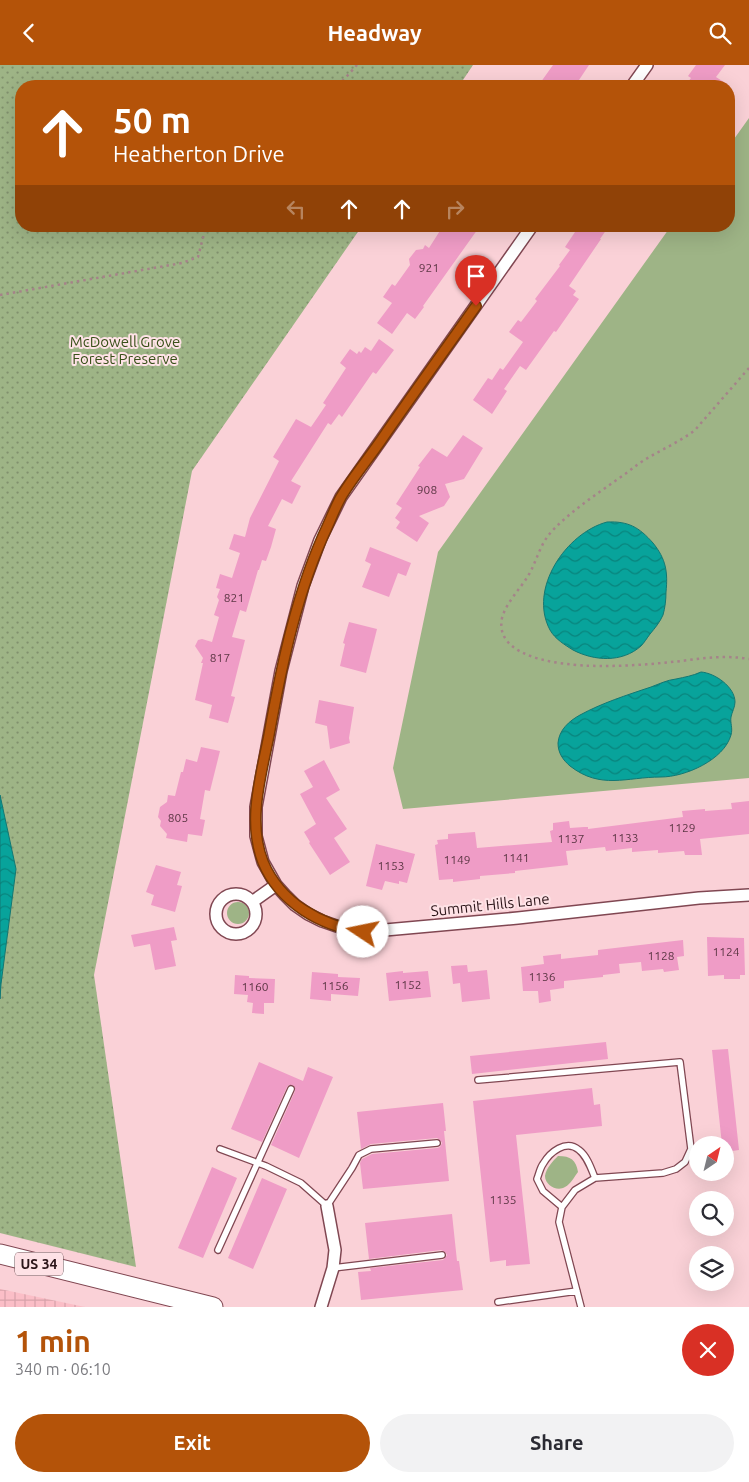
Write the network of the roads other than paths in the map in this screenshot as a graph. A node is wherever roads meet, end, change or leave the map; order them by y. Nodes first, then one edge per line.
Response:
1 (646, 65) edge
2 (636, 80) edge
3 (528, 232) edge
4 (276, 885) junction
5 (749, 895) edge
6 (252, 902) dead end
7 (478, 1080) dead end
8 (291, 1089) dead end
9 (437, 1143) dead end
10 (220, 1149) dead end
11 (258, 1162) junction
12 (594, 1177) junction
13 (327, 1207) junction
14 (562, 1207) junction
15 (218, 1250) dead end
16 (0, 1255) edge
17 (442, 1255) dead end
18 (333, 1268) junction
19 (577, 1291) junction
20 (498, 1301) dead end
21 (213, 1307) edge
22 (321, 1307) edge
23 (581, 1307) edge

1 - 2 street
3 - 4 street, Summit Hills Lane
4 - 5 street, Summit Hills Lane
4 - 6 street
7 - 12 lane
8 - 11 lane
9 - 13 lane
10 - 11 lane
11 - 13 lane
11 - 15 lane
12 - 14 lane
12 - 14 lane
13 - 18 street
14 - 19 lane
16 - 21 main road, US 34
17 - 18 lane
18 - 22 street
19 - 20 lane
19 - 23 lane

